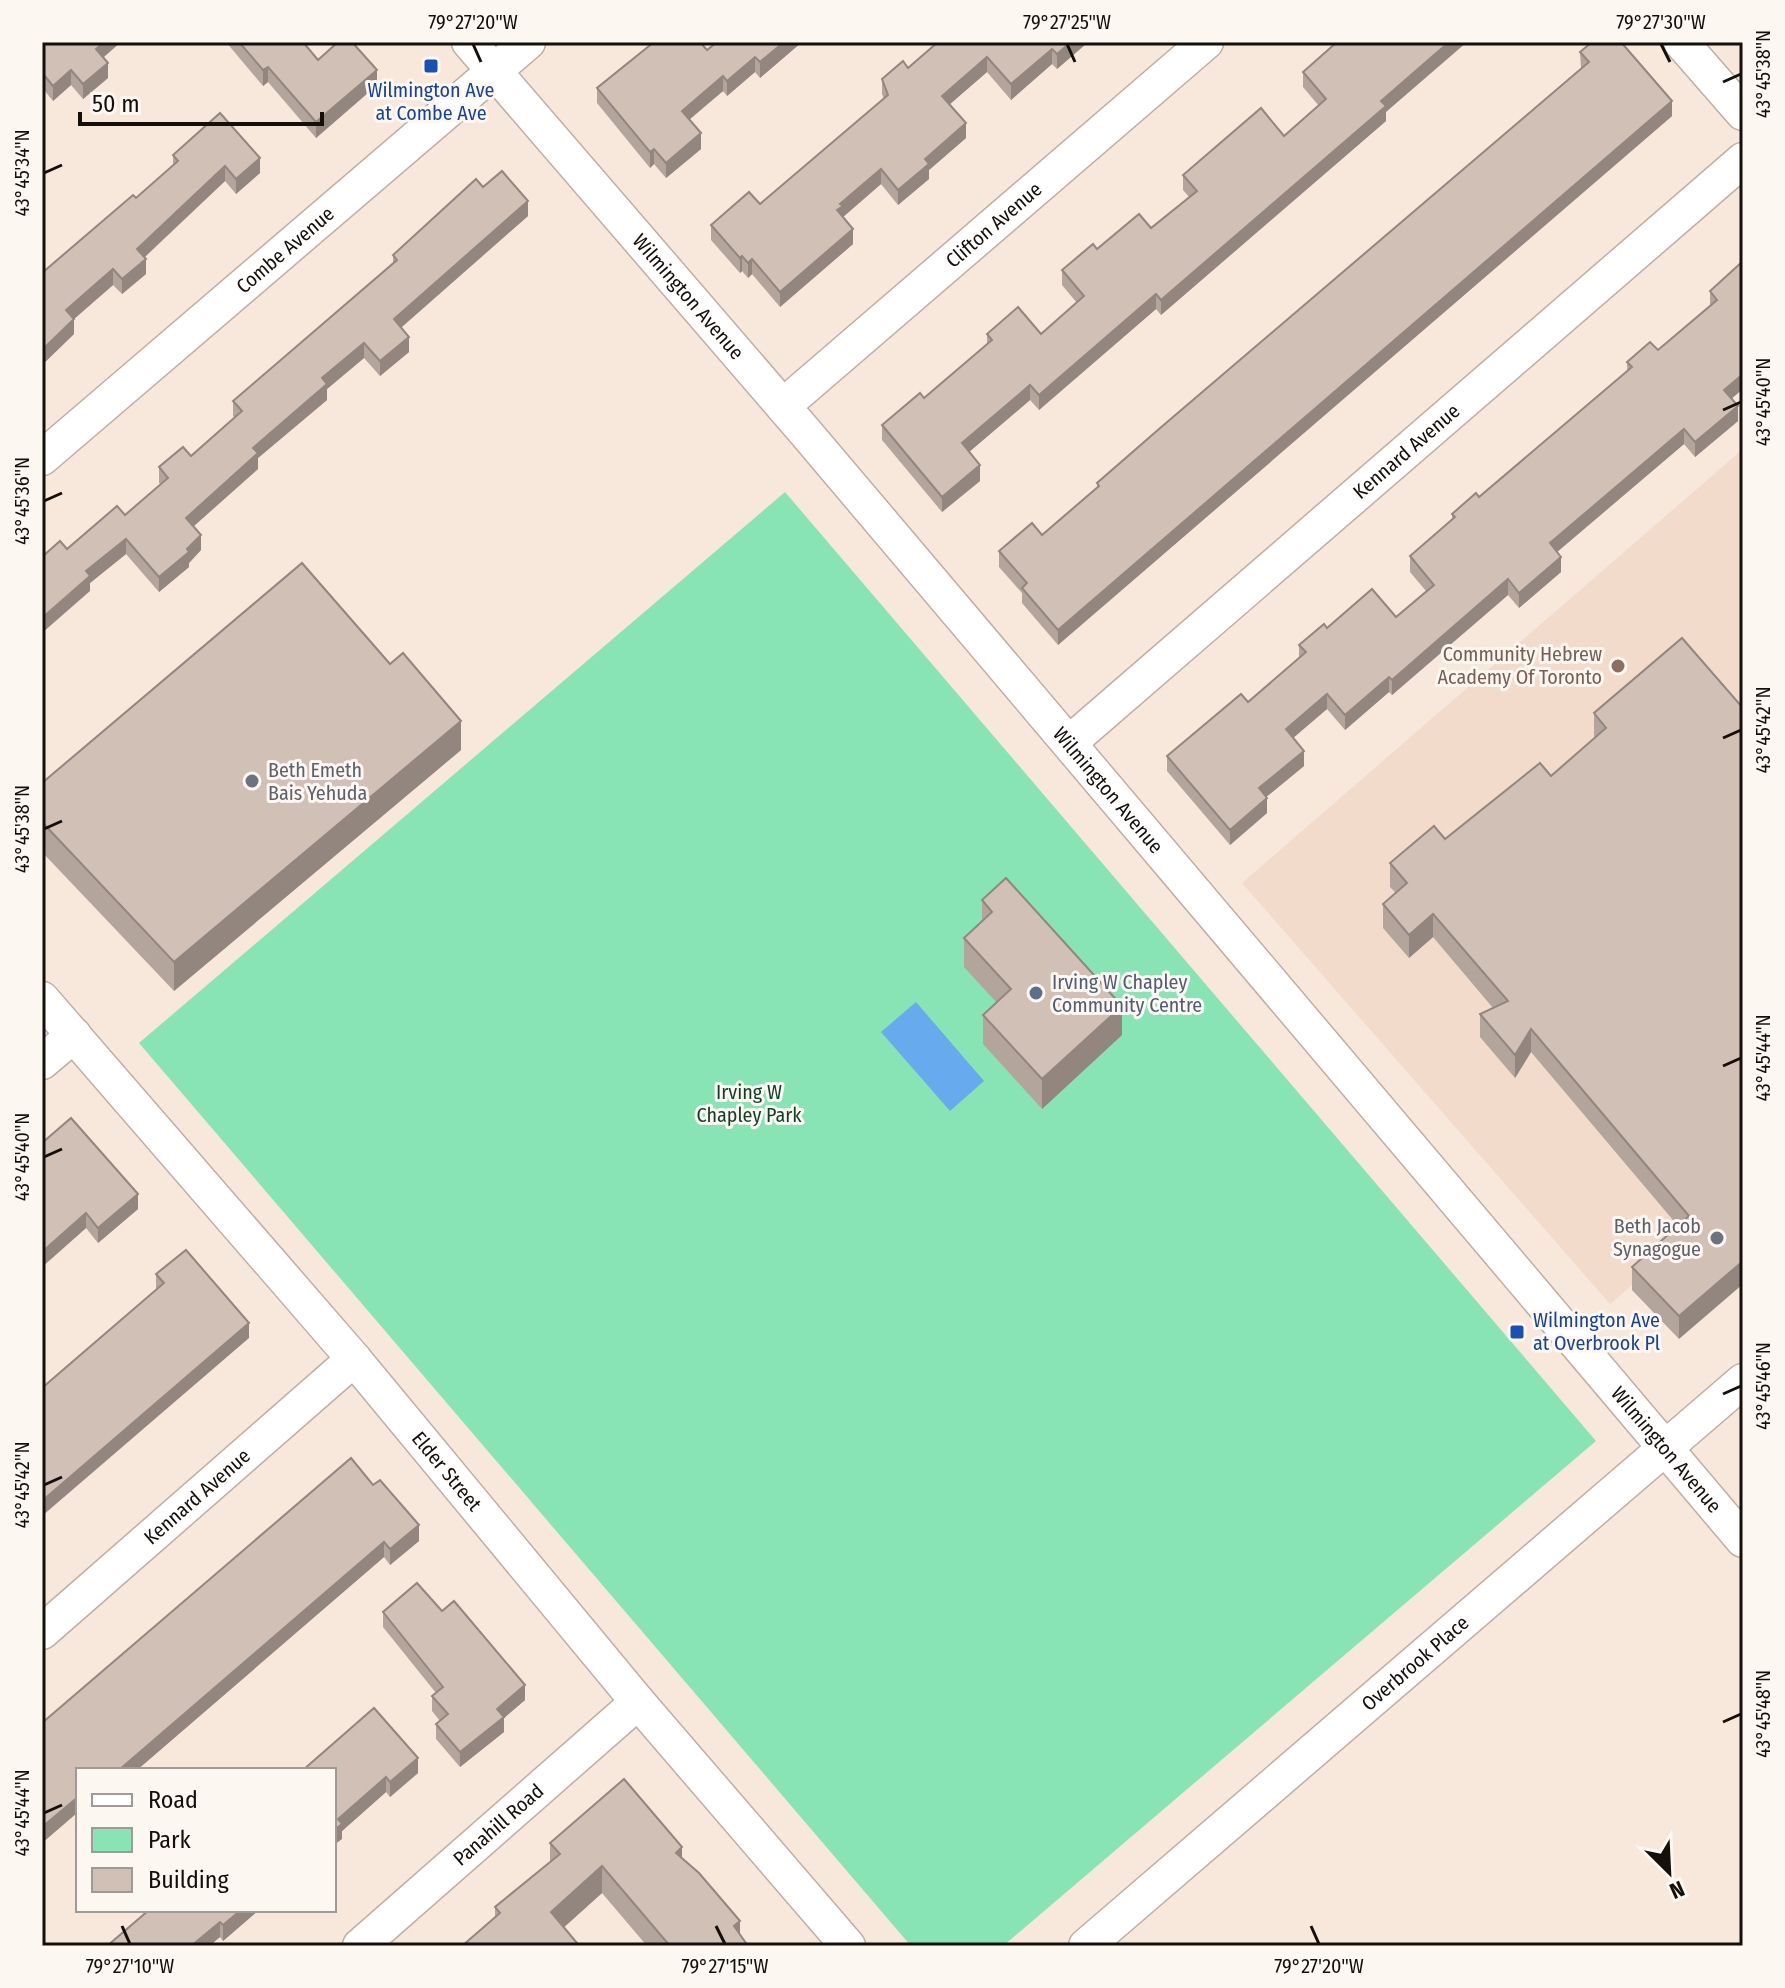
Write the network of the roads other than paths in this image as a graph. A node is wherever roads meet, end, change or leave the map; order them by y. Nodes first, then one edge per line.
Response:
1 (469, 42) edge
2 (528, 42) edge
3 (1206, 42) edge
4 (1681, 42) edge
5 (494, 70) junction
6 (1743, 113) edge
7 (1743, 160) edge
8 (783, 406) junction
9 (42, 458) edge
10 (1069, 743) junction
11 (42, 999) edge
12 (74, 1035) junction
13 (42, 1062) edge
14 (354, 1359) junction
15 (1743, 1381) edge
16 (1666, 1448) junction
17 (1743, 1540) edge
18 (42, 1632) edge
19 (638, 1702) junction
20 (360, 1946) edge
21 (848, 1946) edge
22 (1086, 1946) edge

1 - 5 street, Wilmington Avenue
2 - 5 street, Combe Avenue
3 - 8 street, Clifton Avenue
4 - 6 street
5 - 8 street, Wilmington Avenue
5 - 9 street, Combe Avenue
7 - 10 street, Kennard Avenue
8 - 10 street, Wilmington Avenue
10 - 16 street, Wilmington Avenue
11 - 12 street, Elder Street
12 - 13 street
12 - 14 street, Elder Street
14 - 18 street, Kennard Avenue
14 - 19 street, Elder Street
15 - 16 street, Overbrook Place
16 - 17 street, Wilmington Avenue
16 - 22 street, Overbrook Place
19 - 20 street, Panahill Road
19 - 21 street, Elder Street

